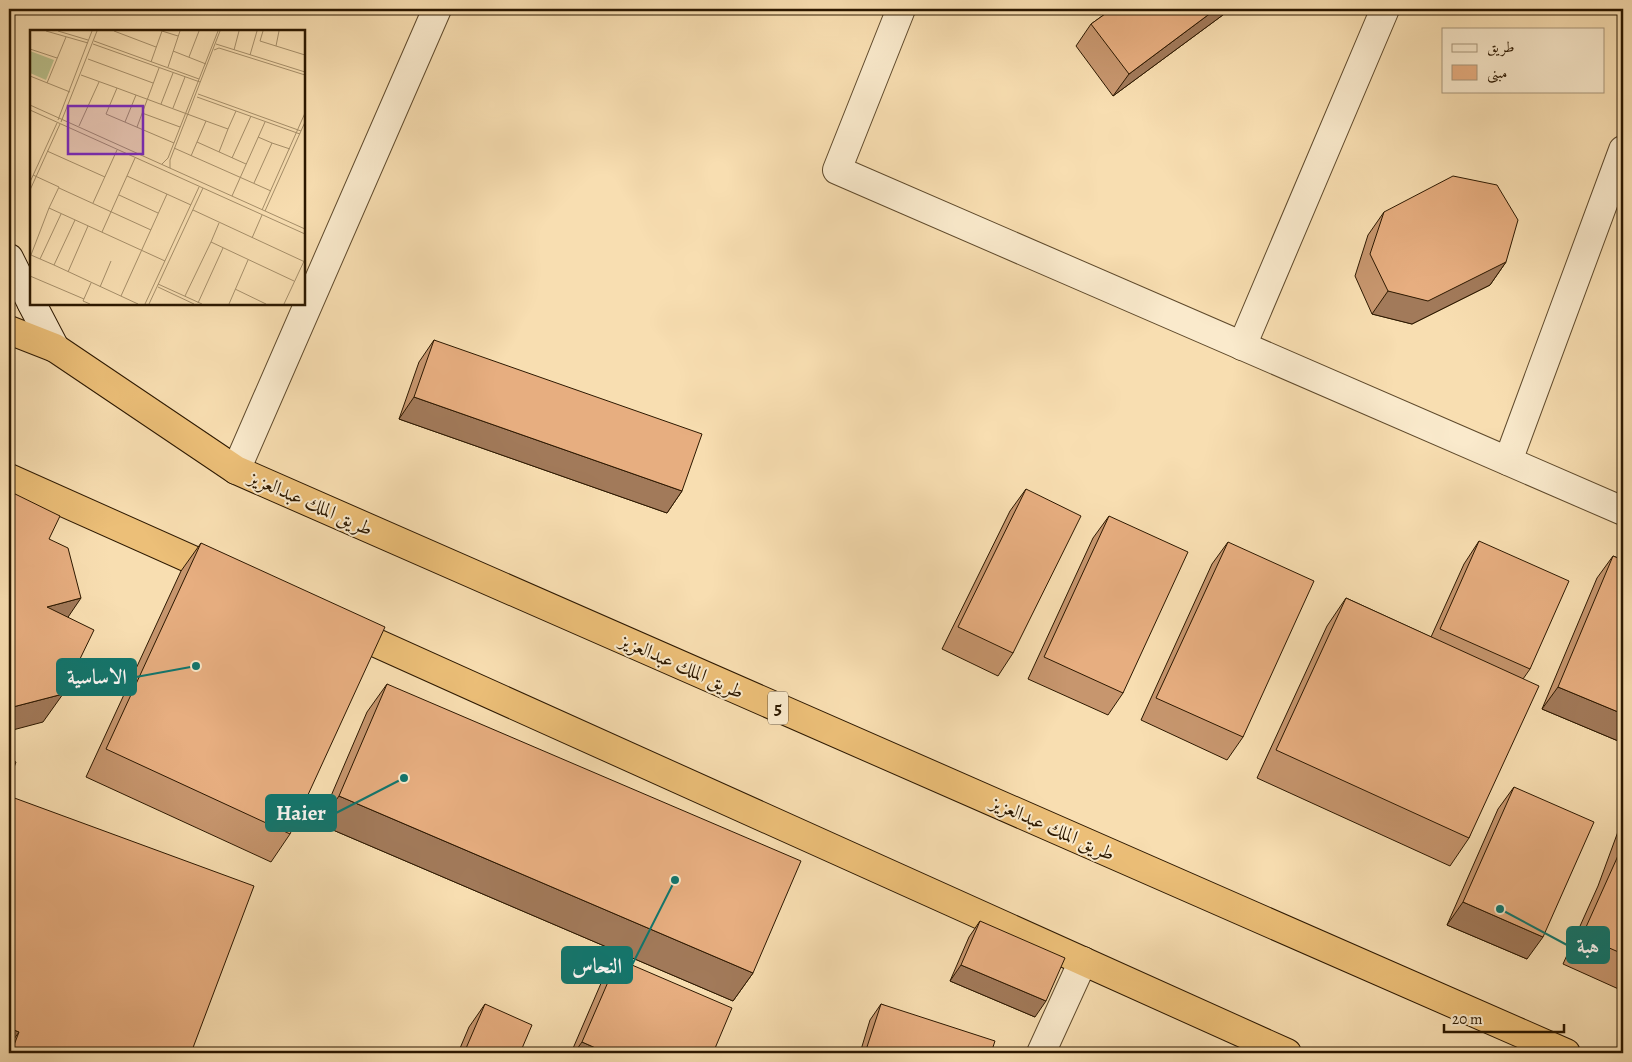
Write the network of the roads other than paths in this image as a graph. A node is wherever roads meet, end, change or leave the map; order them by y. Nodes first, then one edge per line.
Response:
1 (437, 9) edge
2 (902, 9) edge
3 (1385, 9) edge
4 (1623, 154) edge
5 (9, 258) edge
6 (30, 299) edge
7 (33, 305) edge
8 (9, 330) edge
9 (1242, 346) junction
10 (55, 348) junction
11 (1508, 461) junction
12 (236, 470) junction
13 (9, 478) edge
14 (1623, 511) edge
15 (245, 584) edge
16 (318, 617) edge
17 (1082, 961) junction
18 (1041, 1053) edge
19 (1288, 1053) edge
20 (1566, 1053) edge

1 - 12 street
2 - 9 street
3 - 9 street
4 - 11 street
5 - 6 street
7 - 10 street
8 - 10 highway, طريق الملك عبدالعزيز / 5
9 - 11 street
10 - 12 highway, طريق الملك عبدالعزيز / 5
11 - 14 street
12 - 20 highway, طريق الملك عبدالعزيز / 5
13 - 15 highway
16 - 17 highway
17 - 18 street
17 - 19 highway

